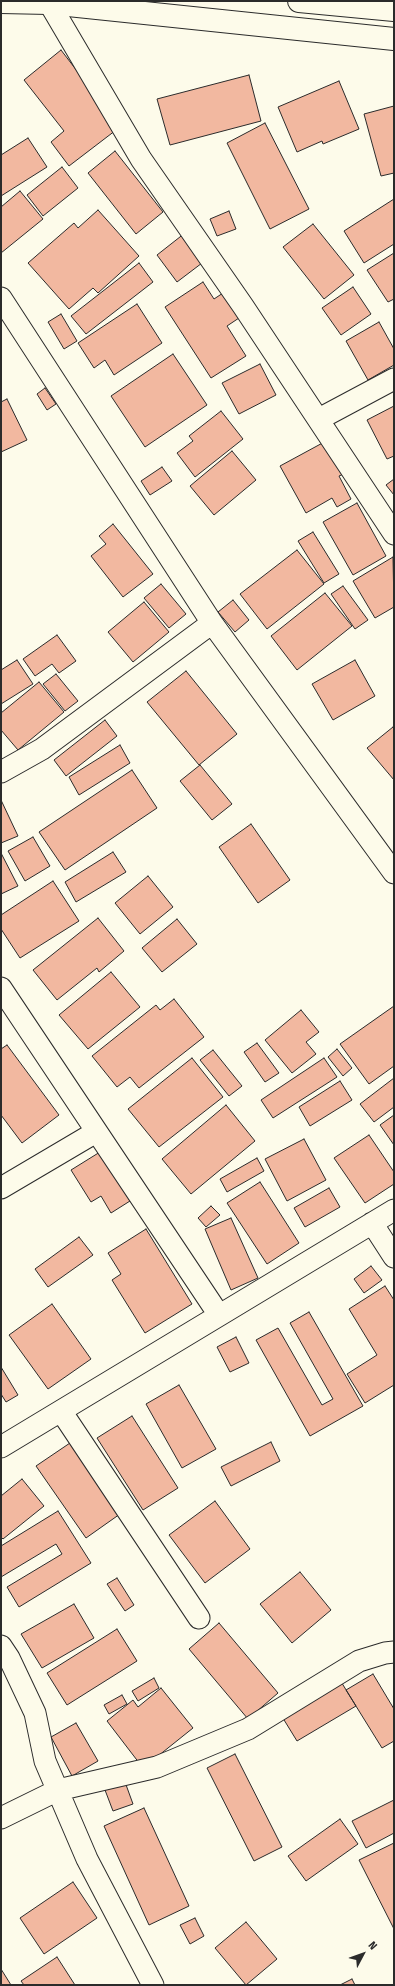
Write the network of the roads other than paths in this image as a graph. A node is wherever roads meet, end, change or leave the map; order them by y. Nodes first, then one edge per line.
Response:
1 (299, 1) edge
2 (1, 2) edge
3 (49, 2) edge
4 (394, 10) edge
5 (394, 39) edge
6 (1, 298) edge
7 (394, 379) edge
8 (319, 419) junction
9 (394, 534) edge
10 (212, 623) junction
11 (1, 772) edge
12 (394, 873) edge
13 (1, 988) edge
14 (96, 1132) junction
15 (1, 1188) edge
16 (394, 1210) edge
17 (372, 1223) junction
18 (394, 1257) edge
19 (218, 1315) junction
20 (61, 1411) junction
21 (1, 1447) edge
22 (198, 1618) dead end
23 (1, 1646) edge
24 (391, 1658) edge
25 (58, 1790) junction
26 (1, 1818) edge
27 (153, 1985) edge

1 - 4 main road
2 - 3 main road
3 - 5 main road
3 - 8 street
6 - 10 street
7 - 8 street
8 - 9 street
10 - 11 street
10 - 12 street
13 - 14 street
14 - 15 street
14 - 19 street
16 - 17 street
17 - 18 street
17 - 19 street
19 - 20 street
20 - 21 street
20 - 22 street
23 - 25 street
24 - 25 street
25 - 26 street
25 - 27 street

